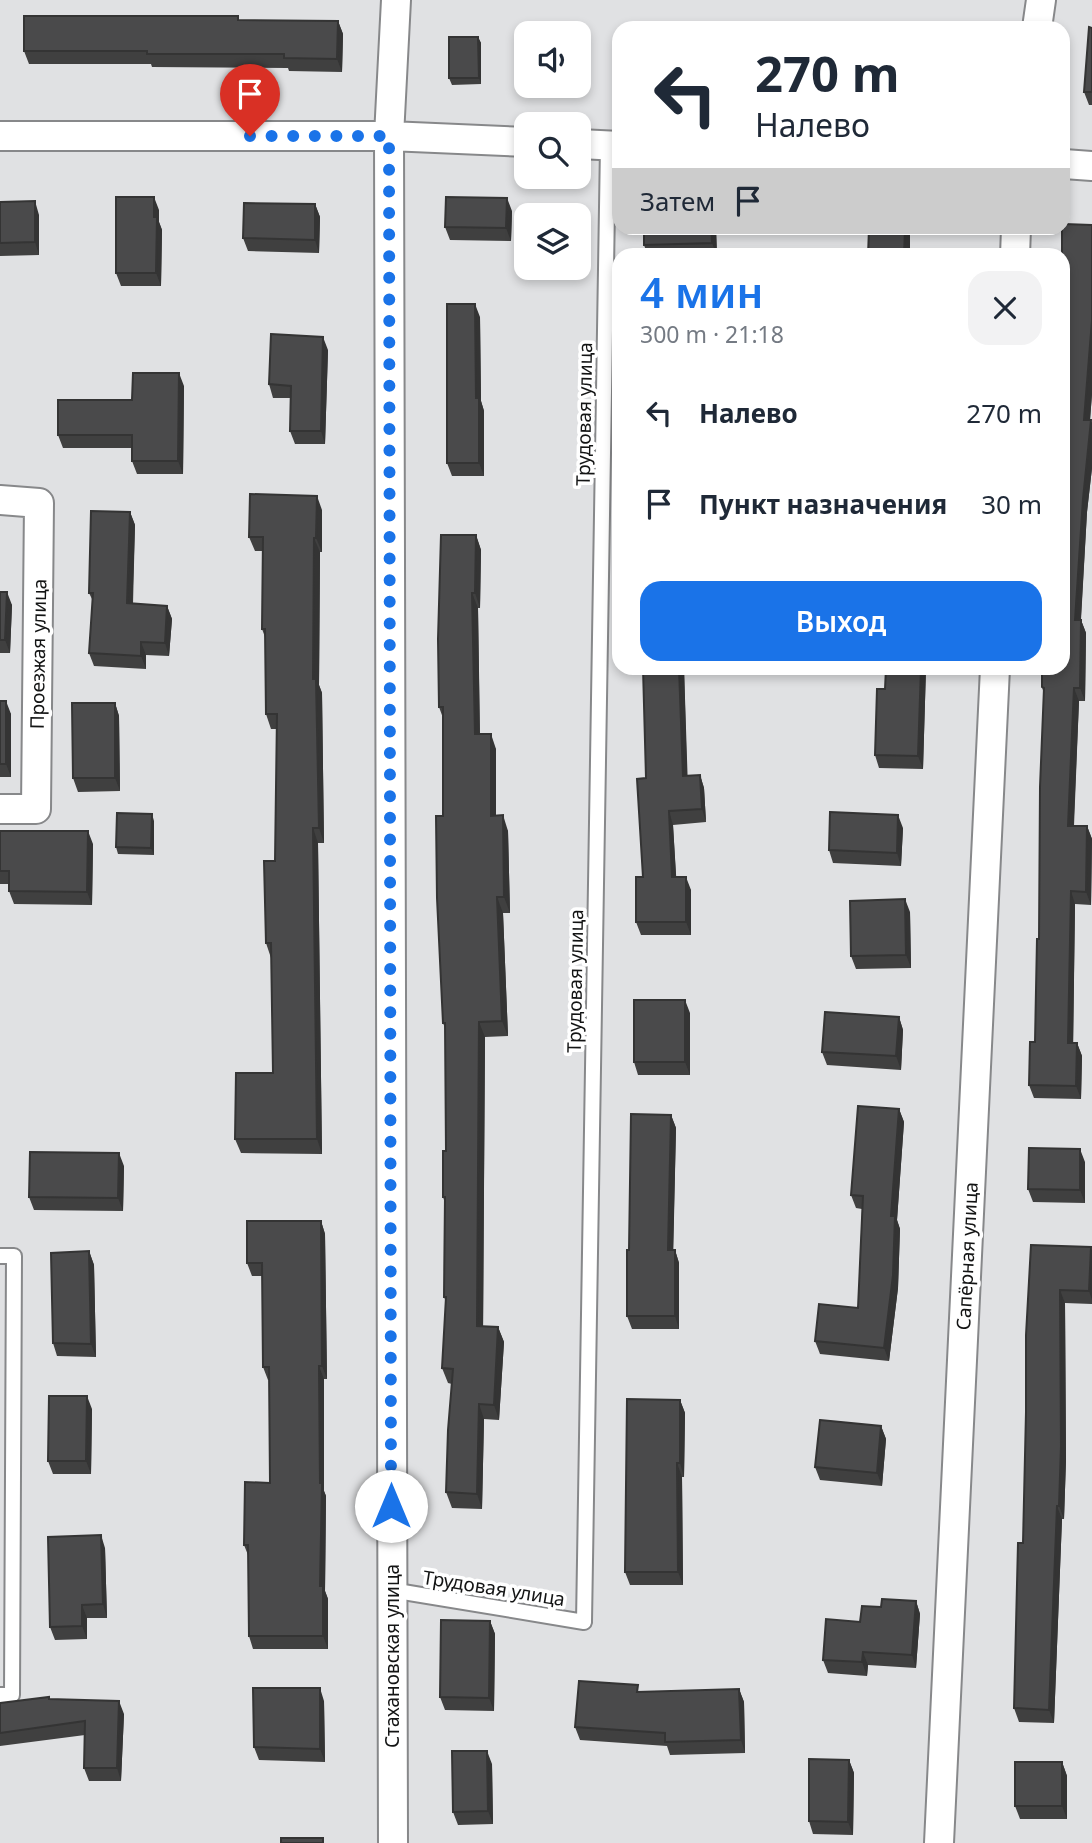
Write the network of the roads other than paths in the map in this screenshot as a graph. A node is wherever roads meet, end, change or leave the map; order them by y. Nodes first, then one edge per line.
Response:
1 (396, 0) edge
2 (1041, 0) edge
3 (1038, 21) edge
4 (0, 136) edge
5 (389, 136) junction
6 (514, 141) edge
7 (591, 145) edge
8 (612, 146) edge
9 (1070, 164) edge
10 (1092, 166) edge
11 (612, 235) edge
12 (0, 500) edge
13 (995, 675) edge
14 (0, 808) edge
15 (0, 1256) edge
16 (391, 1590) junction
17 (0, 1695) edge
18 (393, 1843) edge
19 (939, 1843) edge

1 - 5 street, Стахановская улица
2 - 3 street
4 - 5 street
5 - 6 street
5 - 16 street, Стахановская улица
7 - 8 street
9 - 10 street
11 - 16 lane, Трудовая улица
12 - 14 street, Проезжая улица
13 - 19 street, Сапёрная улица
15 - 17 lane
16 - 18 street, Стахановская улица

